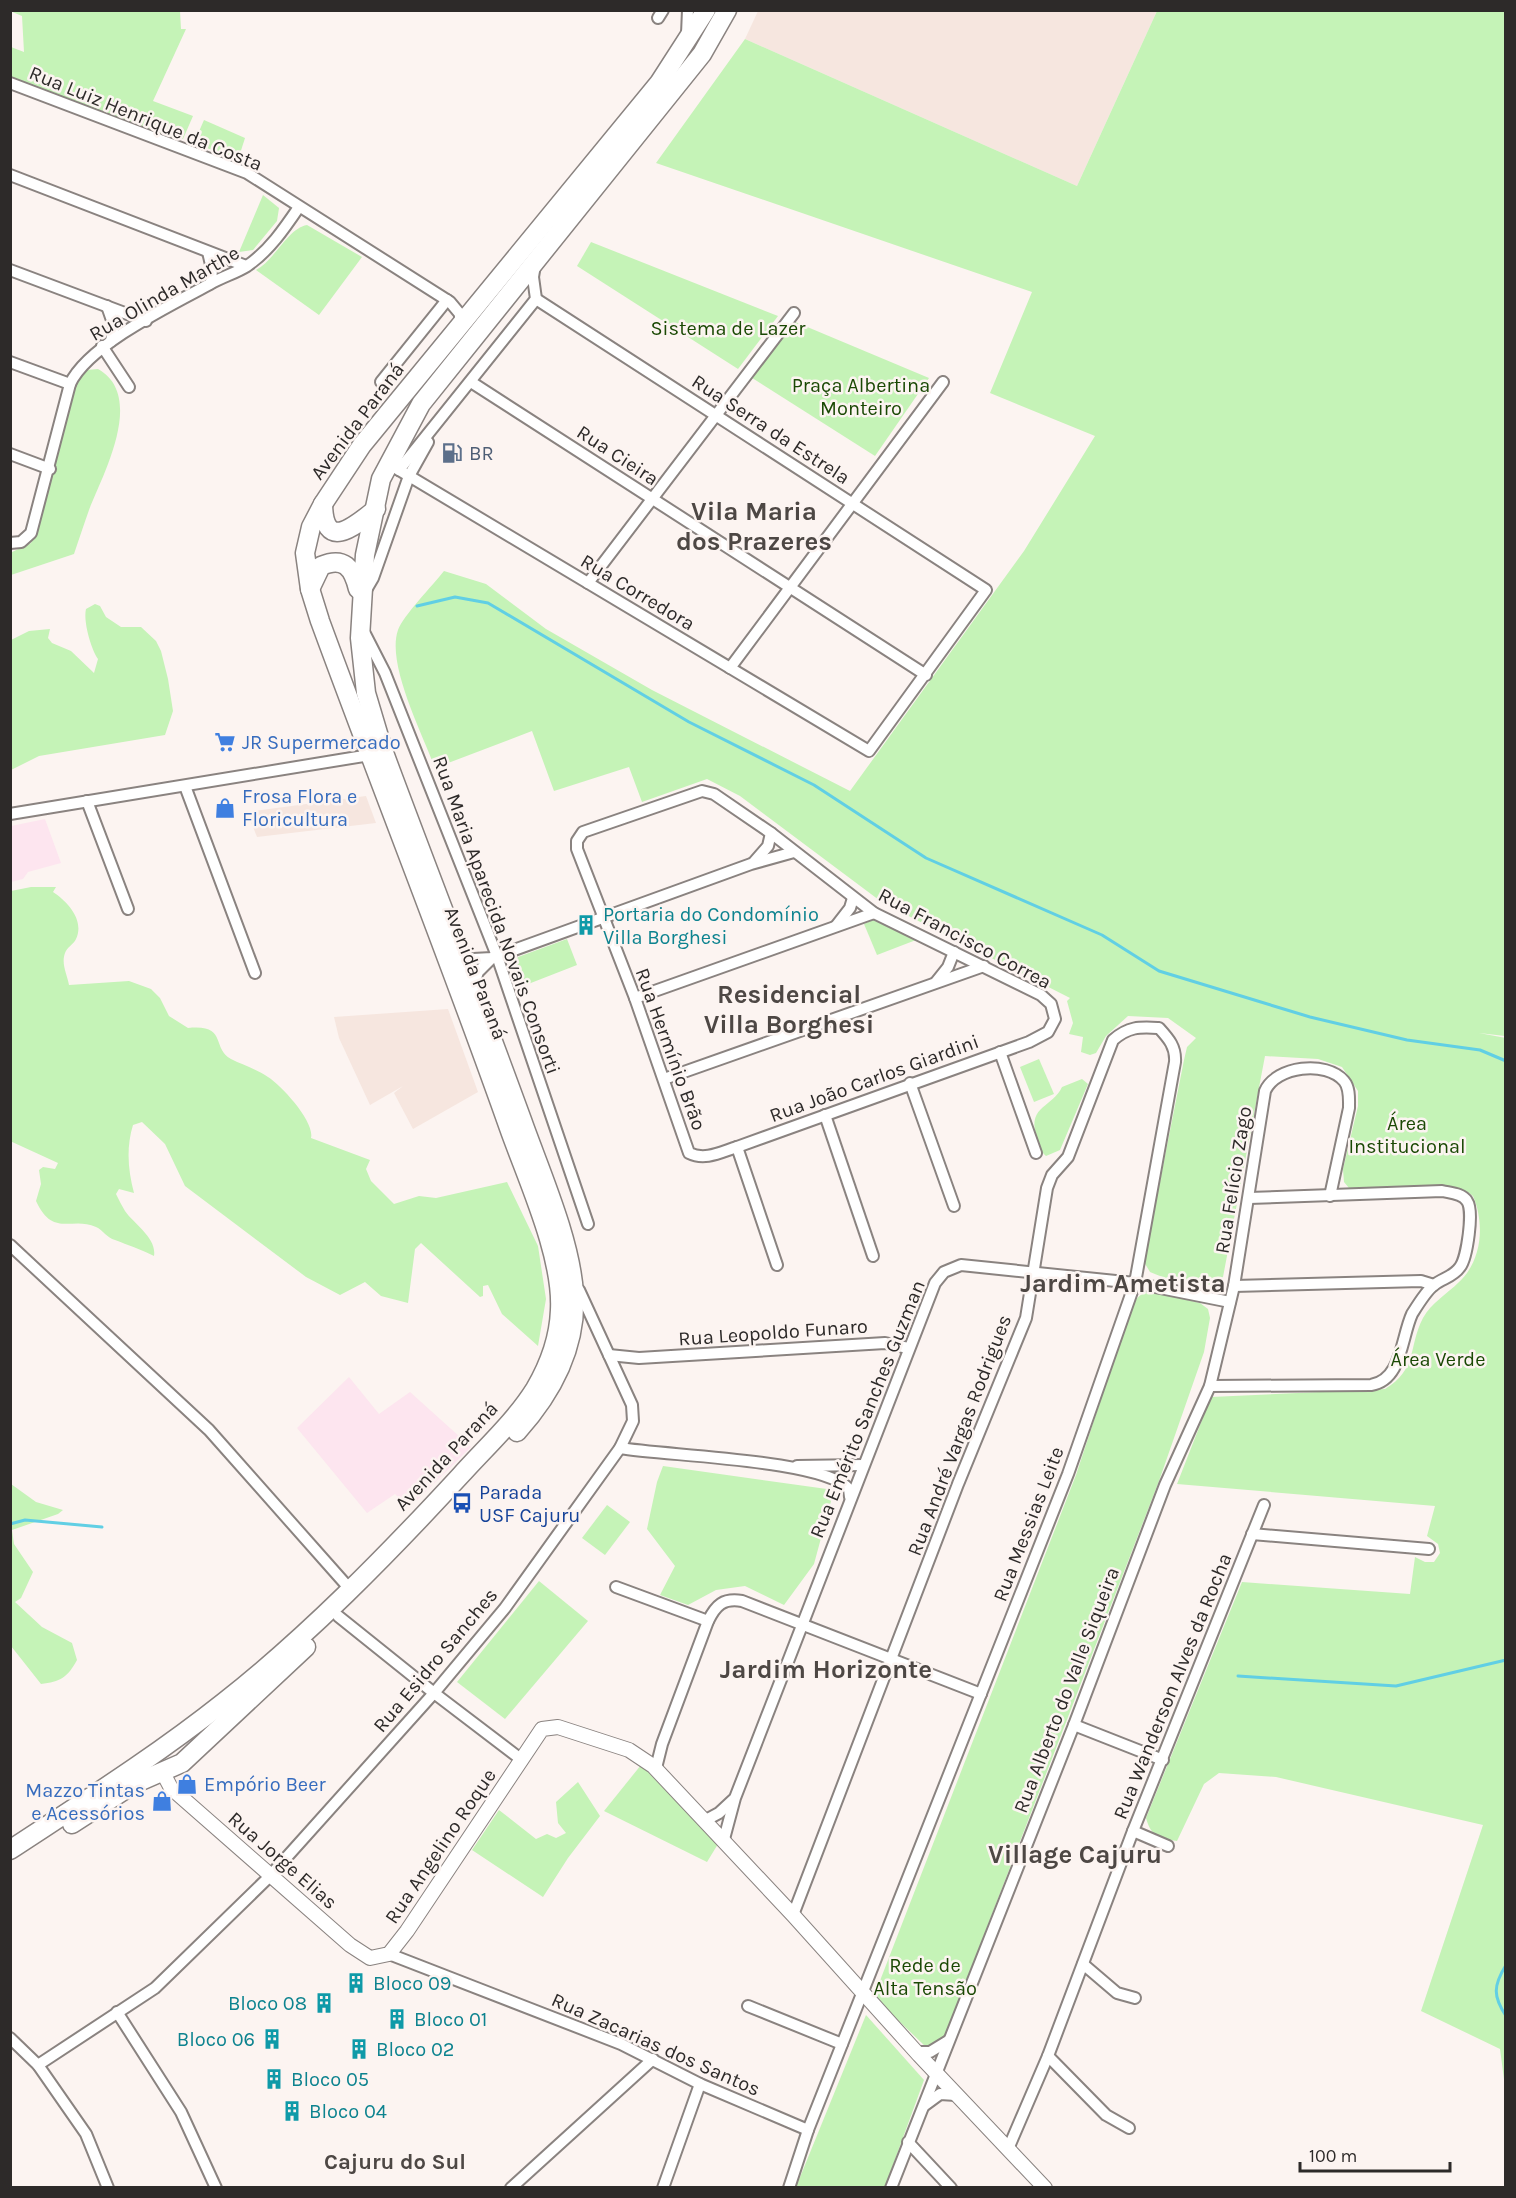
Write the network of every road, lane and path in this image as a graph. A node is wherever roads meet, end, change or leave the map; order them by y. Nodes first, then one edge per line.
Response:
1 (687, 10) edge
2 (706, 10) edge
3 (727, 10) edge
4 (687, 42) junction
5 (10, 83) edge
6 (10, 175) edge
7 (298, 207) junction
8 (208, 252) junction
9 (537, 259) junction
10 (246, 266) junction
11 (10, 270) edge
12 (211, 283) junction
13 (536, 299) junction
14 (448, 301) junction
15 (482, 302) junction
16 (107, 306) junction
17 (794, 313) dead end
18 (146, 321) junction
19 (460, 328) junction
20 (106, 344) junction
21 (10, 362) edge
22 (381, 382) dead end
23 (471, 382) junction
24 (943, 382) dead end
25 (70, 384) junction
26 (129, 387) dead end
27 (716, 415) junction
28 (440, 420) junction
29 (10, 454) edge
30 (394, 467) junction
31 (50, 469) junction
32 (409, 476) junction
33 (652, 498) junction
34 (852, 503) junction
35 (323, 504) junction
36 (376, 509) junction
37 (10, 543) edge
38 (588, 583) junction
39 (790, 587) junction
40 (310, 590) junction
41 (361, 599) junction
42 (361, 624) junction
43 (730, 668) junction
44 (926, 675) junction
45 (370, 754) junction
46 (185, 786) junction
47 (87, 801) junction
48 (10, 814) edge
49 (771, 833) junction
50 (578, 849) joint
51 (794, 852) junction
52 (751, 864) junction
53 (853, 898) junction
54 (128, 909) dead end
55 (874, 913) junction
56 (603, 917) junction
57 (836, 927) junction
58 (458, 950) junction
59 (954, 952) junction
60 (494, 957) junction
61 (984, 966) junction
62 (255, 973) dead end
63 (934, 984) junction
64 (472, 990) junction
65 (636, 998) junction
66 (1055, 1019) joint
67 (1000, 1052) junction
68 (1176, 1052) joint
69 (664, 1079) junction
70 (910, 1083) junction
71 (825, 1115) junction
72 (737, 1147) junction
73 (1036, 1153) dead end
74 (696, 1157) joint
75 (1330, 1196) junction
76 (1249, 1198) junction
77 (954, 1206) dead end
78 (588, 1224) dead end
79 (10, 1245) edge
80 (873, 1256) dead end
81 (777, 1265) dead end
82 (572, 1270) junction
83 (1032, 1274) junction
84 (1135, 1283) junction
85 (1434, 1285) junction
86 (1234, 1286) junction
87 (1230, 1302) junction
88 (908, 1348) junction
89 (609, 1355) junction
90 (639, 1358) junction
91 (622, 1382) junction
92 (1210, 1386) junction
93 (620, 1448) junction
94 (863, 1465) junction
95 (784, 1467) junction
96 (1165, 1485) joint
97 (850, 1497) junction
98 (1264, 1504) dead end
99 (1252, 1534) junction
100 (1430, 1549) dead end
101 (616, 1587) dead end
102 (349, 1588) junction
103 (338, 1616) junction
104 (708, 1621) junction
105 (801, 1624) junction
106 (892, 1659) junction
107 (434, 1694) junction
108 (981, 1694) junction
109 (227, 1700) junction
110 (1074, 1725) junction
111 (662, 1744) junction
112 (645, 1759) junction
113 (522, 1760) junction
114 (1163, 1760) junction
115 (656, 1768) junction
116 (162, 1771) junction
117 (735, 1798) junction
118 (706, 1820) junction
119 (1133, 1832) junction
120 (724, 1839) junction
121 (1168, 1846) dead end
122 (10, 1850) edge
123 (10, 1864) edge
124 (271, 1874) junction
125 (794, 1915) junction
126 (389, 1954) junction
127 (1083, 1964) junction
128 (863, 1994) junction
129 (1135, 1998) dead end
130 (748, 2006) dead end
131 (117, 2012) junction
132 (10, 2038) edge
133 (948, 2041) junction
134 (842, 2044) junction
135 (916, 2052) junction
136 (1048, 2056) junction
137 (653, 2059) junction
138 (38, 2065) junction
139 (935, 2073) junction
140 (700, 2084) junction
141 (957, 2095) junction
142 (921, 2110) junction
143 (1129, 2128) dead end
144 (808, 2130) junction
145 (908, 2142) junction
146 (1008, 2149) junction
147 (108, 2187) edge
148 (216, 2187) edge
149 (511, 2187) edge
150 (663, 2187) edge
151 (789, 2187) edge
152 (891, 2187) edge
153 (951, 2187) edge
154 (1045, 2187) edge

1 - 4 street
2 - 4 main road, Avenida Paraná
3 - 9 main road, Avenida Paraná
4 - 15 main road, Avenida Paraná
5 - 7 street, Rua Luiz Henrique da Costa
6 - 8 street
7 - 10 street, Rua Olinda Marthe
7 - 14 street, Rua Luiz Henrique da Costa
8 - 10 street
8 - 12 street
9 - 13 street
9 - 30 main road, Avenida Paraná
10 - 12 street, Rua Olinda Marthe
11 - 16 street
12 - 18 street, Rua Olinda Marthe
13 - 23 street, Avenida Paraná
13 - 27 street, Rua Serra da Estrela
14 - 15 street
14 - 19 street
14 - 22 street
15 - 19 main road, Avenida Paraná
16 - 18 street
16 - 20 street
17 - 27 street
18 - 20 street, Rua Olinda Marthe
19 - 35 main road, Avenida Paraná
20 - 25 street, Rua Olinda Marthe
20 - 26 street
21 - 25 street
23 - 28 street, Avenida Paraná
23 - 33 street, Rua Cieira
24 - 34 street
25 - 31 street, Rua Olinda Marthe
27 - 33 street
27 - 34 street, Rua Serra da Estrela
28 - 30 street, Avenida Paraná
28 - 32 street, Avenida Paraná
29 - 31 street
30 - 32 street, Rua Corredora
30 - 36 main road, Avenida Paraná
31 - 37 street, Rua Olinda Marthe
32 - 38 street, Rua Corredora
32 - 41 street, Avenida Paraná
33 - 38 street
33 - 39 street, Rua Cieira
34 - 39 street
34 - 44 street, Rua Serra da Estrela
35 - 36 main road
35 - 40 main road, Avenida Paraná
36 - 41 main road, Avenida Paraná
38 - 43 street, Rua Corredora
39 - 43 street
39 - 44 street, Rua Cieira
40 - 41 main road
40 - 45 main road, Avenida Paraná
41 - 42 main road, Avenida Paraná
42 - 58 main road, Avenida Paraná
42 - 60 street, Rua Maria Aparecida Novais Consorti
43 - 44 street, Rua Corredora
45 - 46 street
45 - 102 main road, Avenida Paraná
46 - 47 street
46 - 62 street
47 - 48 street
47 - 54 street
49 - 50 street, Rua Francisco Correa
49 - 51 street, Rua Francisco Correa
49 - 52 street
50 - 56 street, Rua Hermínio Brão
51 - 52 street
51 - 53 street, Rua Francisco Correa
52 - 56 street
53 - 55 street, Rua Francisco Correa
53 - 57 street
55 - 57 street
55 - 59 street, Rua Francisco Correa
56 - 60 street
56 - 65 street, Rua Hermínio Brão
57 - 65 street
58 - 60 street
58 - 64 main road, Avenida Paraná
59 - 61 street, Rua Francisco Correa
59 - 63 street
60 - 64 street
60 - 78 street, Rua Maria Aparecida Novais Consorti
61 - 63 street
61 - 66 street, Rua Francisco Correa
63 - 69 street
64 - 82 main road, Avenida Paraná
65 - 69 street, Rua Hermínio Brão
66 - 67 street, Rua João Carlos Giardini
67 - 70 street, Rua João Carlos Giardini
67 - 73 street
68 - 83 street, Rua André Vargas Rodrigues
68 - 84 street, Rua Messias Leite
69 - 74 street, Rua Hermínio Brão
70 - 71 street, Rua João Carlos Giardini
70 - 77 street
71 - 72 street, Rua João Carlos Giardini
71 - 80 street
72 - 74 street, Rua João Carlos Giardini
72 - 81 street
75 - 76 street
75 - 76 street, Rua Felício Zago
75 - 85 street
76 - 86 street, Rua Felício Zago
79 - 102 street
82 - 89 street, Rua Esidro Sanches
82 - 103 main road, Avenida Paraná
83 - 84 street, Rua Emérito Sanches Guzman
83 - 88 street, Rua Emérito Sanches Guzman
83 - 106 street, Rua André Vargas Rodrigues
84 - 87 street, Rua Emérito Sanches Guzman
84 - 108 street, Rua Messias Leite
85 - 86 street
85 - 92 street
86 - 87 street, Rua Felício Zago
87 - 92 street, Rua Felício Zago
88 - 90 street, Rua Leopoldo Funaro
88 - 94 street, Rua Emérito Sanches Guzman
89 - 90 street, Rua Leopoldo Funaro
89 - 91 street, Rua Esidro Sanches
90 - 91 street
91 - 93 street, Rua Esidro Sanches
92 - 96 street, Rua Felício Zago
93 - 95 street
93 - 107 street, Rua Esidro Sanches
94 - 95 street
94 - 97 street, Rua Emérito Sanches Guzman
95 - 97 street
96 - 110 street, Rua Alberto do Valle Siqueira
97 - 105 street, Rua Emérito Sanches Guzman
98 - 99 street, Rua Wanderson Alves da Rocha
99 - 100 street
99 - 114 street, Rua Wanderson Alves da Rocha
101 - 104 street
102 - 109 main road, Avenida Paraná
103 - 107 street
103 - 116 main road, Avenida Paraná
104 - 105 street
104 - 111 street
105 - 106 street
105 - 117 street, Rua Emérito Sanches Guzman
106 - 108 street
106 - 125 street, Rua André Vargas Rodrigues
107 - 113 street
107 - 124 street, Rua Esidro Sanches
108 - 128 street, Rua Messias Leite
109 - 116 main road
109 - 122 main road, Avenida Paraná
110 - 114 street
110 - 133 street, Rua Alberto do Valle Siqueira
111 - 112 street
111 - 115 street
112 - 113 street, Rua Angelino Roque
112 - 115 street
113 - 126 street, Rua Angelino Roque
114 - 119 street, Rua Wanderson Alves da Rocha
115 - 118 street
116 - 123 main road, Avenida Paraná
116 - 124 street, Rua Jorge Elias
117 - 118 street
117 - 120 street, Rua Emérito Sanches Guzman
118 - 120 street
119 - 121 street
119 - 127 street, Rua Wanderson Alves da Rocha
120 - 125 street
124 - 126 street, Rua Jorge Elias
124 - 131 street, Rua Esidro Sanches
125 - 128 street
126 - 137 street, Rua Zacarias dos Santos
127 - 129 street
127 - 136 street, Rua Wanderson Alves da Rocha
128 - 134 street, Rua Messias Leite
128 - 135 street
130 - 134 street
131 - 138 street, Rua Esidro Sanches
131 - 148 street
132 - 138 street
133 - 135 street
133 - 139 street, Rua Alberto do Valle Siqueira
134 - 144 street, Rua Messias Leite
135 - 139 street
136 - 143 street
136 - 146 street, Rua Wanderson Alves da Rocha
137 - 140 street, Rua Zacarias dos Santos
137 - 149 street
138 - 147 street
139 - 141 street
139 - 142 street, Rua Alberto do Valle Siqueira
140 - 144 street, Rua Zacarias dos Santos
140 - 150 street
141 - 142 street
141 - 146 street
142 - 145 street, Rua Alberto do Valle Siqueira
144 - 151 street, Rua Messias Leite
145 - 152 street, Rua Alberto do Valle Siqueira
145 - 153 street
146 - 154 street

